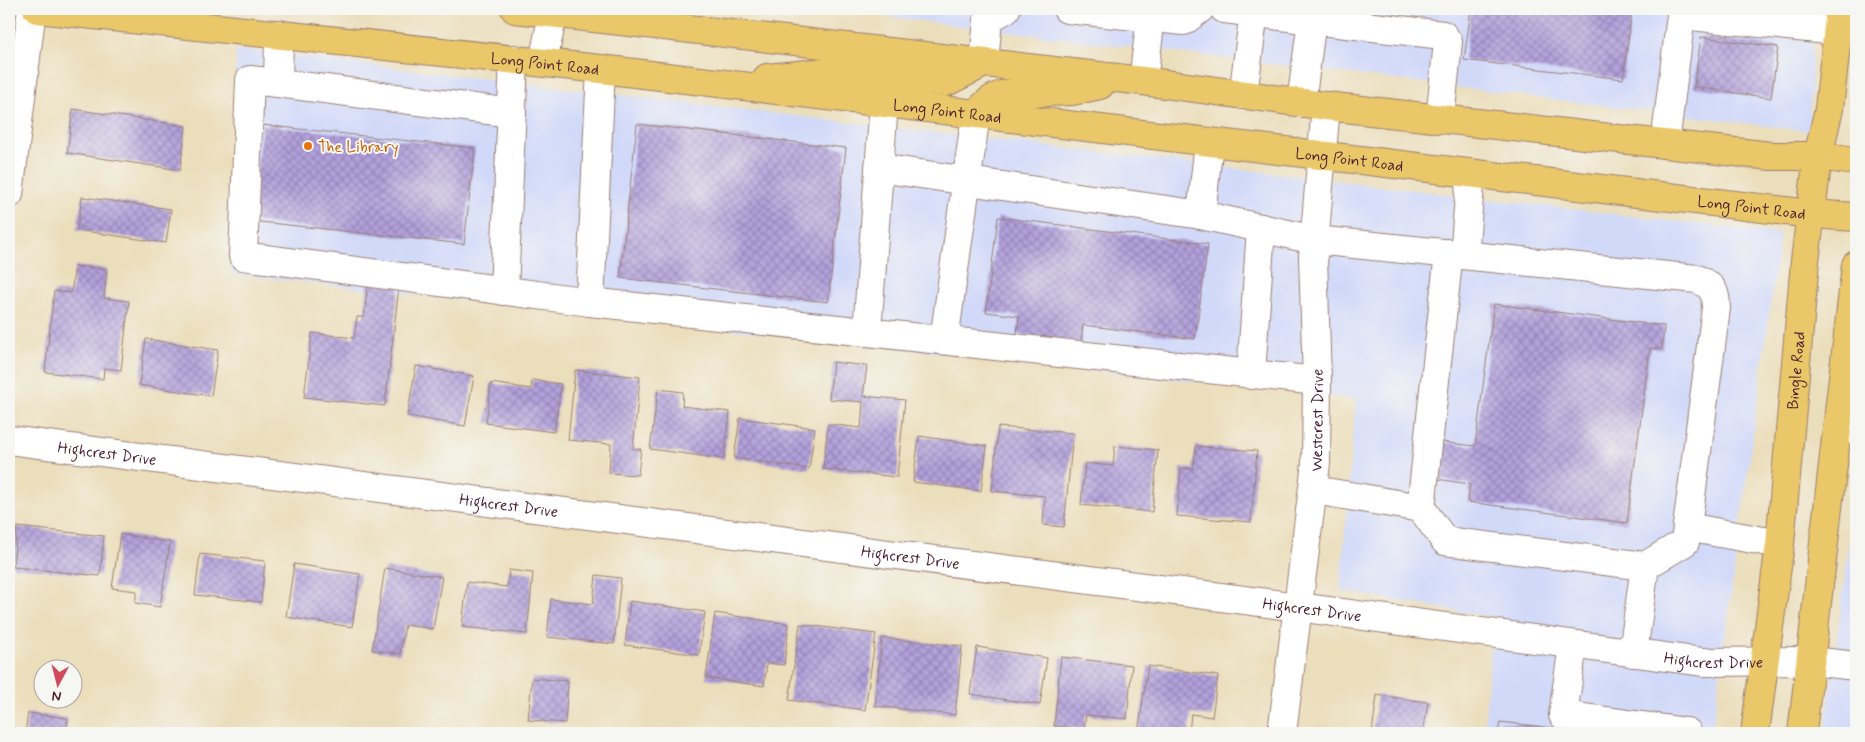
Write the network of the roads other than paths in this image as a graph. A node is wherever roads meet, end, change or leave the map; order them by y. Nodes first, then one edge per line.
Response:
1 (32, 9) edge
2 (37, 9) edge
3 (515, 9) edge
4 (1006, 9) edge
5 (1067, 9) edge
6 (1200, 9) edge
7 (1224, 9) edge
8 (554, 11) edge
9 (1254, 12) junction
10 (1151, 17) junction
11 (1312, 20) junction
12 (1839, 20) edge
13 (279, 34) junction
14 (514, 59) junction
15 (543, 62) junction
16 (984, 63) junction
17 (601, 69) junction
18 (1136, 80) junction
19 (716, 83) junction
20 (278, 84) junction
21 (1243, 94) junction
22 (884, 103) junction
23 (1313, 104) junction
24 (512, 113) junction
25 (976, 114) junction
26 (1440, 119) junction
27 (1209, 142) junction
28 (1665, 144) junction
29 (1322, 156) junction
30 (1818, 156) junction
31 (1856, 161) edge
32 (879, 168) junction
33 (1471, 173) junction
34 (966, 181) junction
35 (9, 194) edge
36 (1811, 214) junction
37 (1201, 215) junction
38 (1856, 217) edge
39 (1261, 228) junction
40 (1315, 240) junction
41 (1456, 254) junction
42 (1856, 265) edge
43 (504, 291) junction
44 (590, 302) junction
45 (1854, 303) edge
46 (867, 332) junction
47 (944, 340) junction
48 (1851, 362) edge
49 (1251, 375) junction
50 (1317, 382) junction
51 (1847, 429) edge
52 (9, 440) edge
53 (1314, 490) junction
54 (1421, 508) junction
55 (1687, 527) junction
56 (1780, 544) junction
57 (1645, 566) junction
58 (1298, 607) junction
59 (1573, 645) junction
60 (1633, 653) junction
61 (1811, 661) junction
62 (1764, 662) junction
63 (1856, 666) edge
64 (1282, 733) edge
65 (1687, 733) edge
66 (1755, 733) edge
67 (1802, 733) edge

1 - 35 street
2 - 13 main road, Long Point Road
3 - 8 main road
4 - 16 street
5 - 10 street
6 - 10 street
7 - 9 street
8 - 15 street
8 - 16 main road
9 - 11 street
9 - 21 street
10 - 18 street
11 - 23 street, Westcrest Drive
11 - 26 street
12 - 28 street
12 - 30 main road, Bingle Road
13 - 14 main road, Long Point Road
13 - 20 street
14 - 15 main road, Long Point Road
14 - 24 street
15 - 17 main road, Long Point Road
16 - 18 main road
16 - 19 main road
17 - 19 main road, Long Point Road
17 - 44 street
18 - 21 main road
18 - 25 main road
19 - 22 main road, Long Point Road
20 - 24 street
20 - 43 street
21 - 23 main road
22 - 25 main road, Long Point Road
22 - 32 street
23 - 26 main road
23 - 29 street, Westcrest Drive
24 - 43 street
25 - 27 main road, Long Point Road
25 - 34 street
26 - 28 main road
27 - 29 main road, Long Point Road
27 - 37 street
28 - 30 main road
29 - 33 main road, Long Point Road
29 - 40 street, Westcrest Drive
30 - 31 main road
30 - 36 main road, Bingle Road
32 - 34 street
32 - 46 street
33 - 36 main road, Long Point Road
33 - 41 street
34 - 37 street
34 - 47 street
36 - 38 main road, Long Point Road
36 - 56 main road, Bingle Road
37 - 39 street
39 - 40 street
39 - 49 street
40 - 41 street
40 - 50 street, Westcrest Drive
41 - 54 street
41 - 55 street
42 - 45 main road
43 - 44 street
44 - 46 street
45 - 48 main road
46 - 47 street
47 - 49 street
48 - 51 main road
49 - 50 street
50 - 53 street, Westcrest Drive
51 - 61 main road
52 - 58 street, Highcrest Drive
53 - 54 street
53 - 58 street, Westcrest Drive
54 - 57 street
55 - 56 street
55 - 57 street
56 - 62 main road, Bingle Road
57 - 60 street
58 - 59 street, Highcrest Drive
58 - 64 street, Westcrest Drive
59 - 60 street, Highcrest Drive
59 - 65 street
60 - 62 street, Highcrest Drive
61 - 62 street, Highcrest Drive
61 - 63 street, Highcrest Drive
61 - 67 main road
62 - 66 main road, Bingle Road

